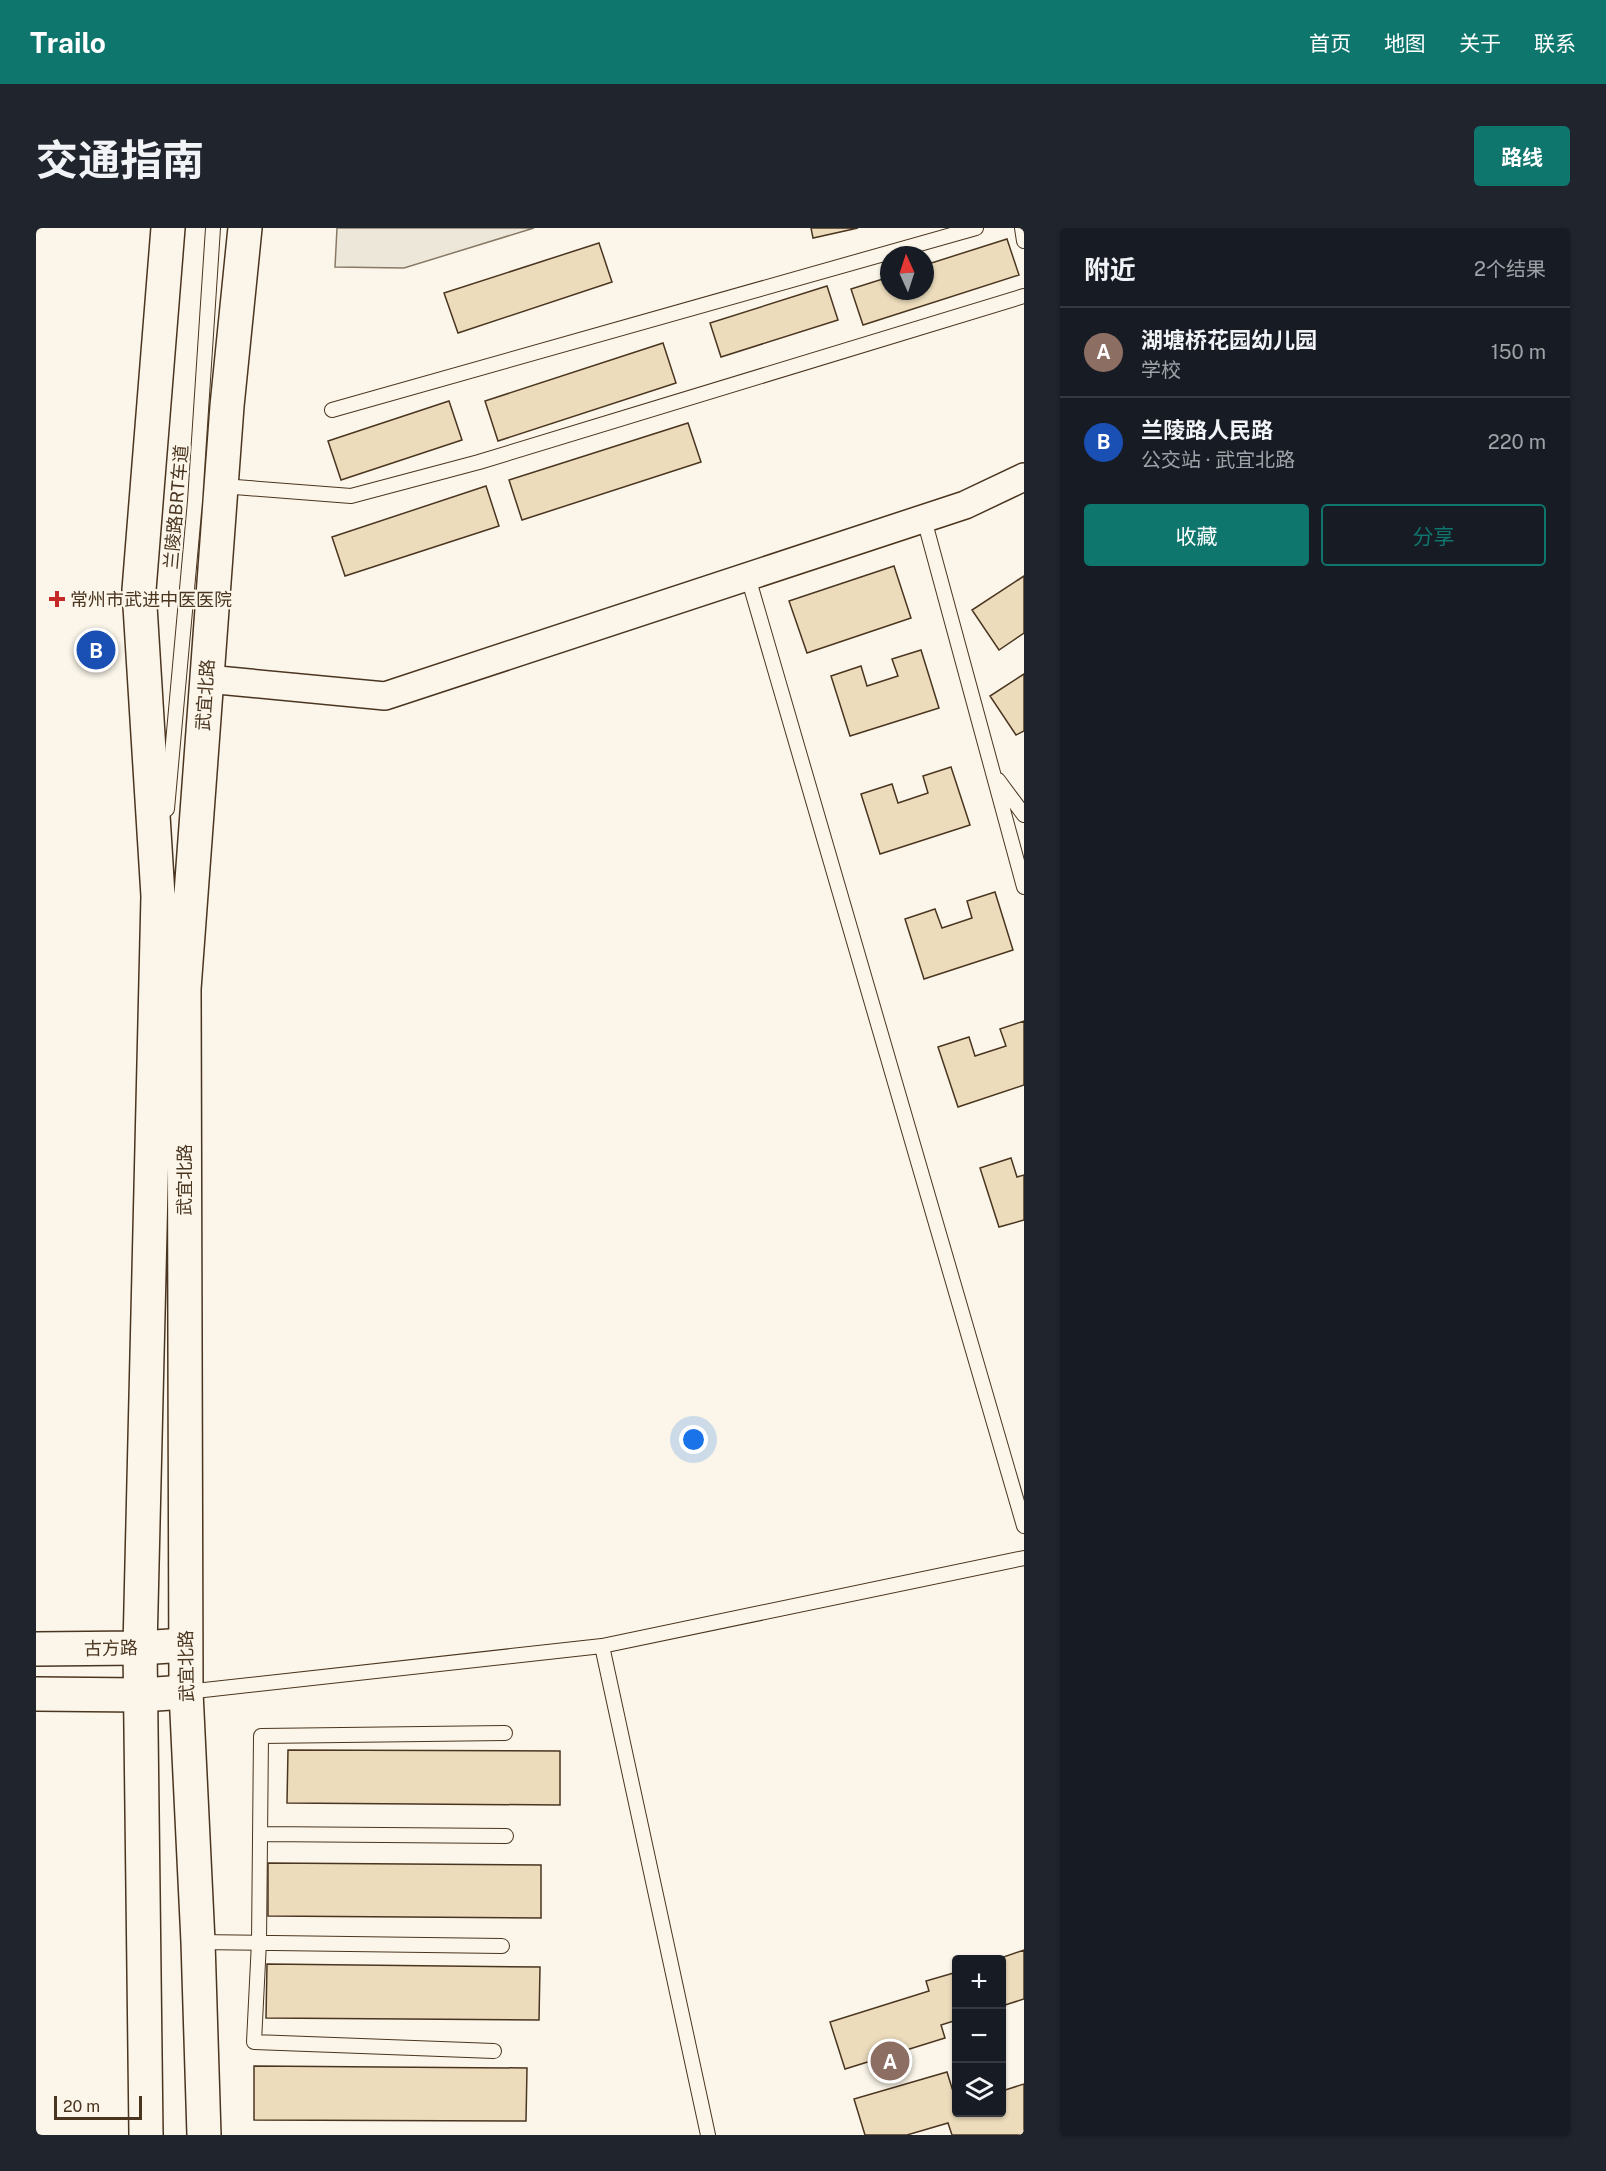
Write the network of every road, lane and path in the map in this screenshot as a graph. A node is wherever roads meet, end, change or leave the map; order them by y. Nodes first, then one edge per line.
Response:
1 (168, 228) edge
2 (213, 228) edge
3 (245, 228) edge
4 (976, 228) edge
5 (1022, 228) edge
6 (1024, 241) edge
7 (1024, 296) edge
8 (332, 410) dead end
9 (1024, 477) edge
10 (221, 486) junction
11 (924, 519) junction
12 (748, 577) junction
13 (207, 679) junction
14 (993, 773) junction
15 (1024, 815) edge
16 (1024, 887) edge
17 (158, 896) junction
18 (1024, 1526) edge
19 (1024, 1558) edge
20 (185, 1645) junction
21 (602, 1646) junction
22 (140, 1648) junction
23 (36, 1649) edge
24 (186, 1692) junction
25 (36, 1694) edge
26 (141, 1695) junction
27 (505, 1733) dead end
28 (261, 1833) junction
29 (506, 1836) dead end
30 (198, 1942) junction
31 (259, 1942) junction
32 (502, 1946) dead end
33 (494, 2051) dead end
34 (146, 2135) edge
35 (204, 2135) edge
36 (708, 2135) edge

1 - 17 main road, 武宜北路
2 - 17 lane, 兰陵路BRT车道
3 - 10 main road, 武宜北路
4 - 8 lane
5 - 6 lane
7 - 10 lane
9 - 11 street
10 - 13 main road, 武宜北路
11 - 12 street
11 - 14 lane
12 - 13 street
12 - 18 lane
13 - 20 main road, 武宜北路
14 - 15 lane
14 - 16 lane
17 - 22 main road, 武宜北路
19 - 21 lane
20 - 22 main road, 古方路
20 - 24 main road, 武宜北路
21 - 24 lane
21 - 36 lane
22 - 23 main road, 古方路
22 - 26 main road, 武宜北路
24 - 26 main road
24 - 30 main road, 武宜北路
25 - 26 main road
26 - 34 main road, 武宜北路
27 - 28 lane
28 - 29 lane
28 - 31 lane
30 - 31 lane
30 - 35 main road, 武宜北路
31 - 32 lane
31 - 33 lane

